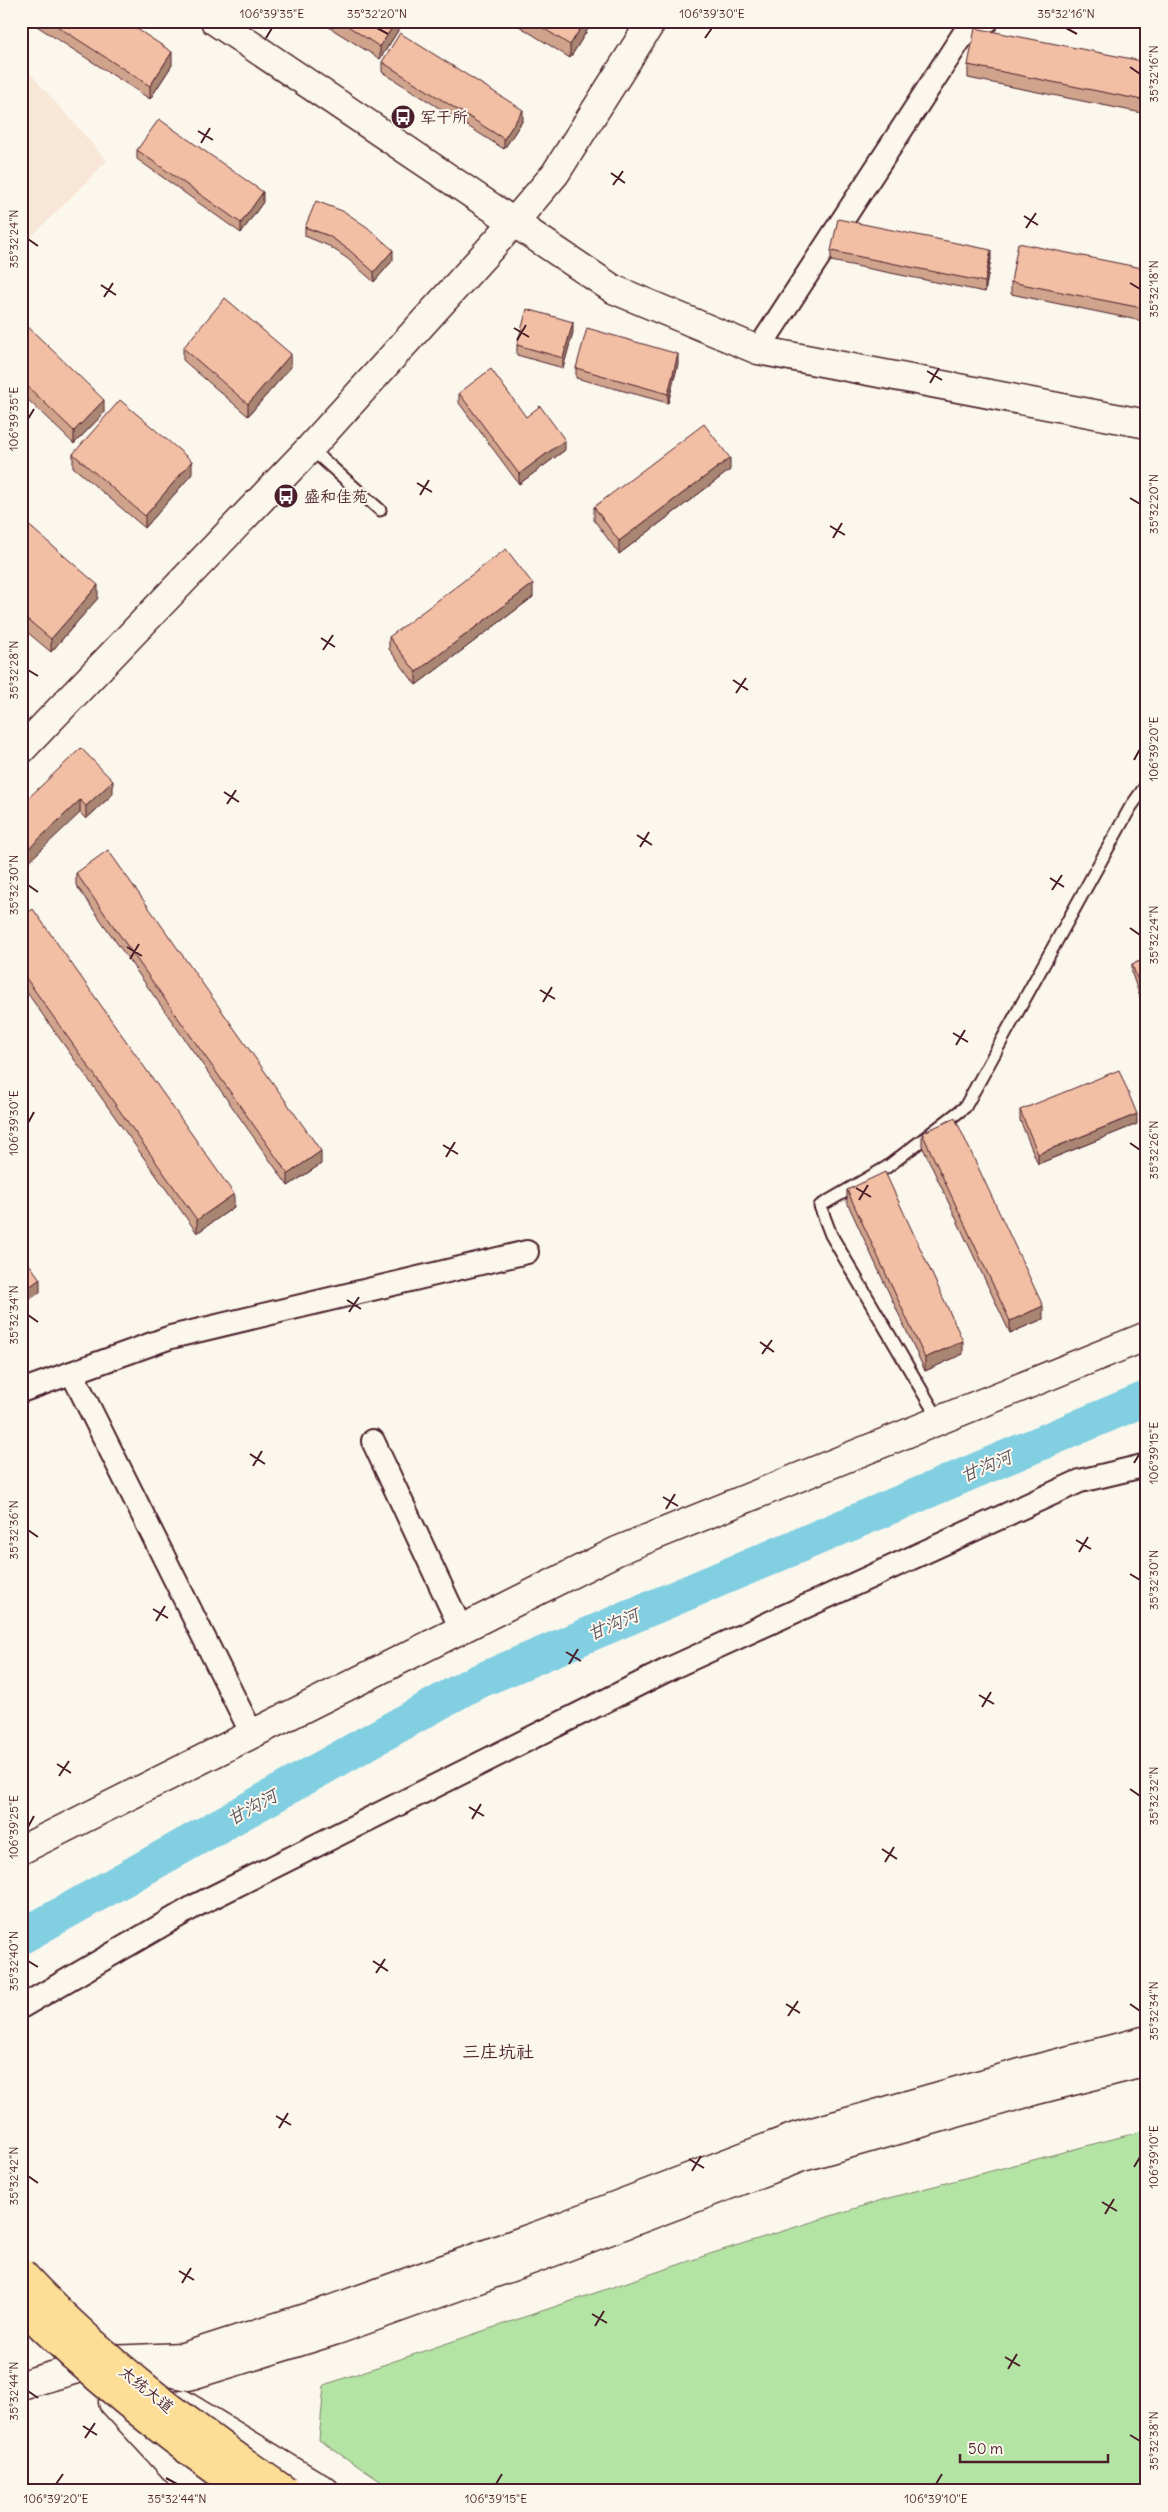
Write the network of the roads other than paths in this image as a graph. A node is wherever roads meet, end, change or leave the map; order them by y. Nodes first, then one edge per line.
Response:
1 (215, 21) edge
2 (652, 21) edge
3 (987, 21) edge
4 (515, 221) junction
5 (758, 350) junction
6 (1147, 424) edge
7 (310, 448) junction
8 (380, 510) dead end
9 (21, 750) edge
10 (1147, 784) edge
11 (527, 1252) dead end
12 (1147, 1336) edge
13 (72, 1373) junction
14 (21, 1391) edge
15 (939, 1420) junction
16 (373, 1441) dead end
17 (1147, 1465) edge
18 (461, 1629) junction
19 (252, 1734) junction
20 (21, 1850) edge
21 (21, 2007) edge
22 (1147, 2040) edge
23 (1147, 2062) edge
24 (21, 2266) edge
25 (21, 2272) edge
26 (21, 2306) edge
27 (21, 2319) edge
28 (108, 2360) junction
29 (81, 2368) junction
30 (21, 2386) edge
31 (195, 2491) edge
32 (245, 2491) edge
33 (286, 2491) edge
34 (325, 2491) edge

1 - 4 street
2 - 4 street
3 - 5 street
4 - 5 street
4 - 7 street
5 - 6 street
7 - 8 lane
7 - 9 street
10 - 15 lane
11 - 13 street
12 - 15 street
13 - 14 street
13 - 19 street
15 - 18 street
16 - 18 street
17 - 21 street
18 - 19 street
19 - 20 street
22 - 28 street
23 - 28 street
24 - 28 street
25 - 33 main road, 太统大道, bridge
26 - 32 main road, 太统大道, bridge
27 - 29 street
28 - 29 street
28 - 34 street
29 - 30 street
29 - 31 street

